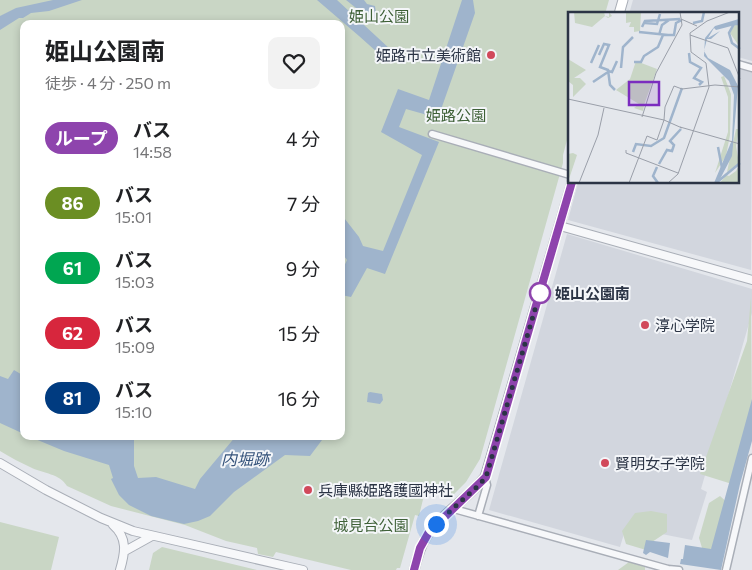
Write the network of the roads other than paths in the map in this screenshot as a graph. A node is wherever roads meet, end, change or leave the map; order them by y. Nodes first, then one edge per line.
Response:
1 (432, 134) dead end
2 (568, 174) edge
3 (571, 184) edge
4 (560, 226) junction
5 (752, 280) edge
6 (752, 458) edge
7 (0, 463) edge
8 (486, 477) junction
9 (454, 508) junction
10 (478, 516) junction
11 (112, 523) junction
12 (152, 536) junction
13 (125, 551) junction
14 (668, 569) edge
15 (120, 570) edge
16 (303, 570) edge
17 (414, 570) edge
18 (679, 570) edge
19 (726, 570) edge

1 - 2 street
3 - 4 main road
4 - 5 street
4 - 8 main road
6 - 19 street
7 - 11 street
8 - 9 main road
8 - 10 street
9 - 10 street
9 - 17 main road
10 - 14 street
11 - 12 street
11 - 13 street
12 - 13 street
12 - 16 street
13 - 15 street
14 - 18 street

